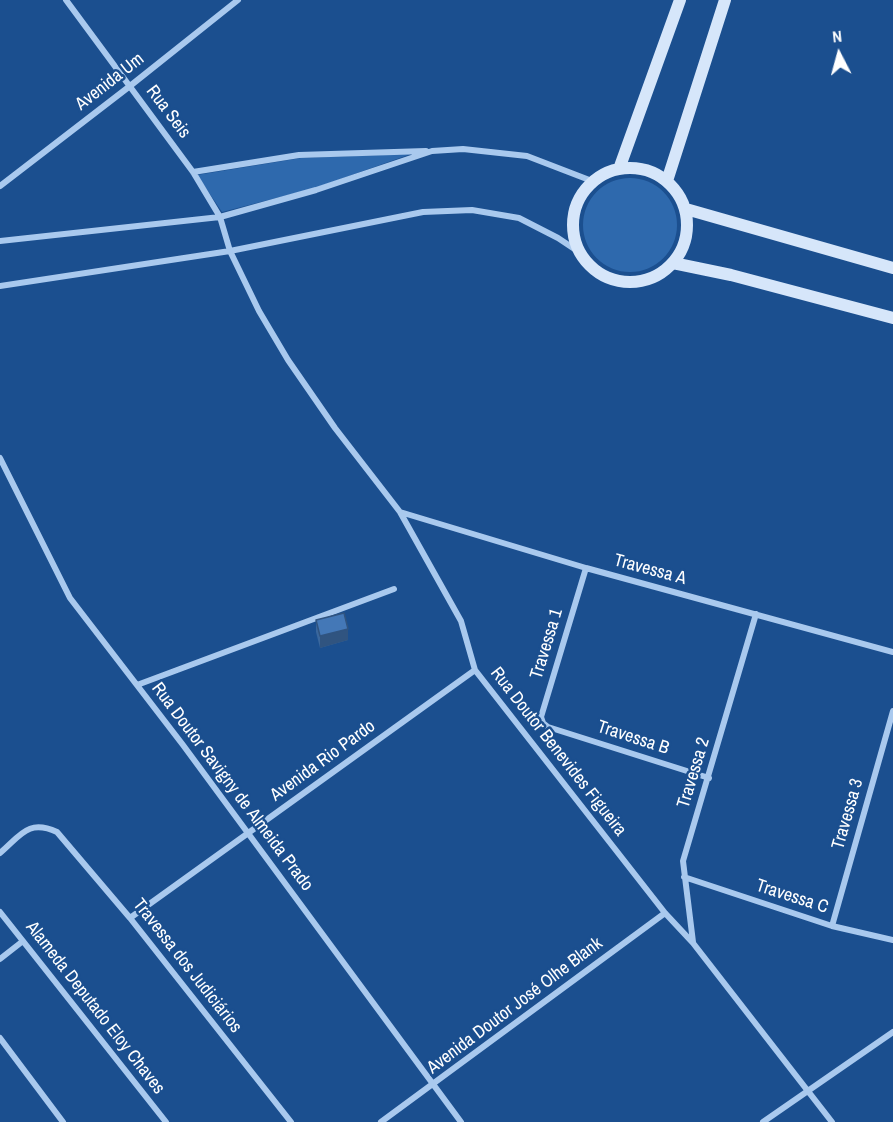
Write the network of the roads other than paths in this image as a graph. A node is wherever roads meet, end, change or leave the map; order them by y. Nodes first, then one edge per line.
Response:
1 (66, 0) edge
2 (238, 0) edge
3 (680, 0) edge
4 (725, 0) edge
5 (130, 86) junction
6 (432, 151) junction
7 (619, 169) junction
8 (193, 172) junction
9 (667, 181) junction
10 (592, 182) junction
11 (0, 186) edge
12 (686, 209) junction
13 (220, 217) junction
14 (0, 240) edge
15 (230, 251) junction
16 (579, 252) junction
17 (673, 263) junction
18 (893, 268) edge
19 (0, 286) edge
20 (893, 318) edge
21 (0, 458) edge
22 (400, 512) junction
23 (586, 568) junction
24 (394, 589) dead end
25 (756, 615) junction
26 (893, 652) edge
27 (475, 670) junction
28 (137, 685) junction
29 (893, 711) edge
30 (548, 727) joint
31 (709, 778) junction
32 (249, 834) junction
33 (0, 852) edge
34 (684, 877) junction
35 (0, 912) edge
36 (665, 913) junction
37 (130, 918) junction
38 (832, 926) junction
39 (893, 940) edge
40 (23, 941) junction
41 (693, 943) junction
42 (0, 959) edge
43 (893, 1032) edge
44 (0, 1038) edge
45 (433, 1085) junction
46 (809, 1090) junction
47 (63, 1122) edge
48 (166, 1122) edge
49 (291, 1122) edge
50 (381, 1122) edge
51 (461, 1122) edge
52 (763, 1122) edge
53 (832, 1122) edge

1 - 5 street, Rua Seis
2 - 5 street, Avenida Um
3 - 7 street
4 - 9 street
5 - 8 street, Rua Seis
5 - 11 street, Avenida Um
6 - 8 street
6 - 10 street
6 - 13 street
7 - 9 street
7 - 10 street
8 - 13 street, Rua Seis
9 - 12 street
10 - 16 street
12 - 17 street
12 - 18 street
13 - 14 street
13 - 15 street, Rua Doutor Benevides Figueira
15 - 16 street
15 - 19 street
15 - 22 street, Rua Doutor Benevides Figueira
16 - 17 street
17 - 20 street
21 - 28 street, Rua Doutor Savigny de Almeida Prado
22 - 23 street, Travessa A
22 - 27 street, Rua Doutor Benevides Figueira
23 - 25 street, Travessa A
23 - 30 street, Travessa 1
24 - 28 street
25 - 26 street, Travessa A
25 - 31 street, Travessa 2
27 - 32 street, Avenida Rio Pardo
27 - 36 street, Rua Doutor Benevides Figueira
28 - 32 street, Rua Doutor Savigny de Almeida Prado
29 - 38 street, Travessa 3
30 - 31 street, Travessa B
31 - 34 street, Travessa 2
32 - 37 street, Avenida Rio Pardo
32 - 45 street, Rua Doutor Savigny de Almeida Prado
33 - 37 street, Travessa dos Judiciários
34 - 38 street, Travessa C
34 - 41 street, Travessa 2
35 - 40 street, Alameda Deputado Eloy Chaves
36 - 41 street, Rua Doutor Benevides Figueira
36 - 45 street, Avenida Doutor José Olhe Blank
37 - 49 street, Travessa dos Judiciários
38 - 39 street, Travessa C
40 - 42 street
40 - 48 street, Alameda Deputado Eloy Chaves
41 - 46 street, Rua Doutor Benevides Figueira
43 - 46 street
44 - 47 street
45 - 50 street, Avenida Doutor José Olhe Blank
45 - 51 street, Rua Doutor Savigny de Almeida Prado
46 - 52 street
46 - 53 street, Rua Doutor Benevides Figueira

